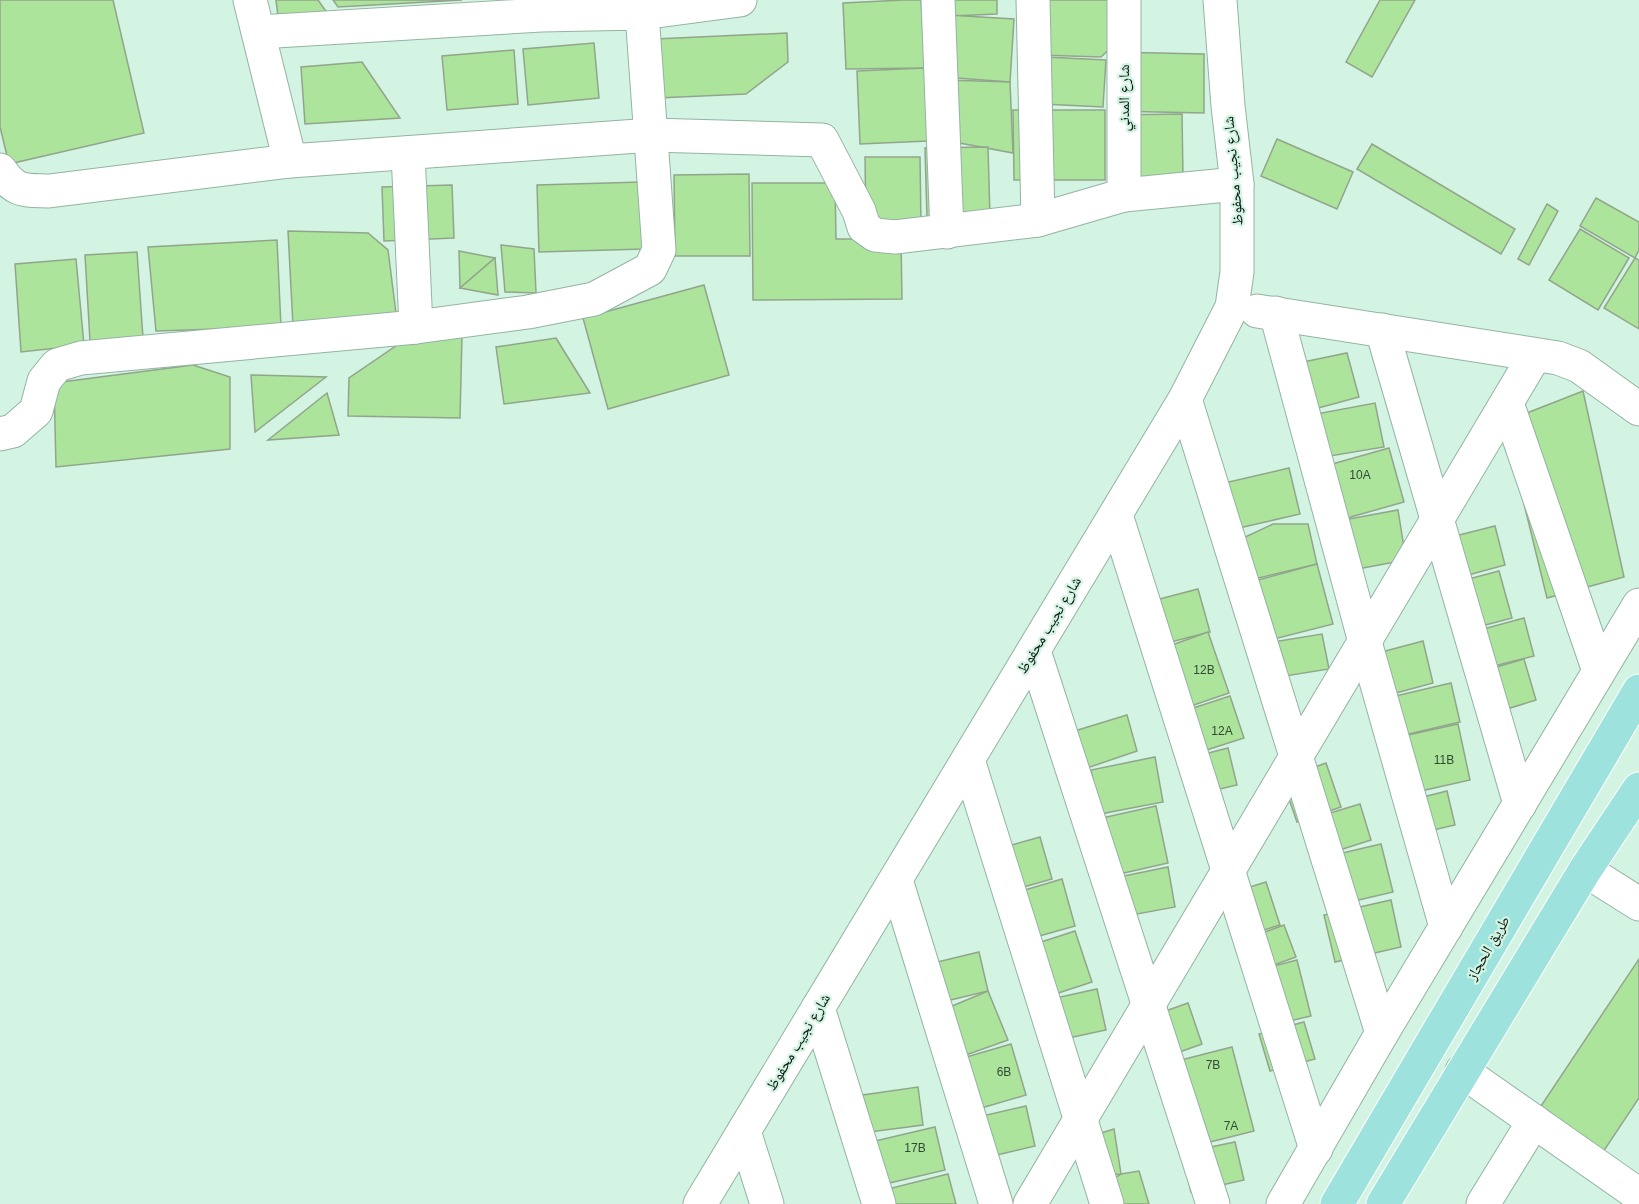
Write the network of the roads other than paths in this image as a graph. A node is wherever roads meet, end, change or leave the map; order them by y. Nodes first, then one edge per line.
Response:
1 (250, 0) edge
2 (740, 0) edge
3 (938, 0) edge
4 (1033, 0) edge
5 (1124, 0) edge
6 (1220, 0) edge
7 (642, 13) junction
8 (259, 32) junction
9 (652, 135) junction
10 (408, 153) junction
11 (290, 161) junction
12 (0, 170) edge
13 (1237, 184) junction
14 (1124, 195) junction
15 (1038, 220) junction
16 (946, 232) junction
17 (1232, 307) junction
18 (1276, 313) junction
19 (416, 327) junction
20 (1382, 330) junction
21 (1535, 355) junction
22 (1185, 399) junction
23 (1507, 403) junction
24 (1639, 409) edge
25 (0, 434) edge
26 (1116, 515) junction
27 (1436, 522) junction
28 (1639, 605) edge
29 (1365, 642) junction
30 (1034, 651) junction
31 (1599, 671) junction
32 (1639, 691) edge
33 (1639, 744) edge
34 (1606, 747) junction
35 (1296, 756) junction
36 (968, 760) junction
37 (1639, 789) edge
38 (1520, 804) junction
39 (1229, 870) junction
40 (1585, 870) junction
41 (896, 880) junction
42 (1639, 904) edge
43 (1446, 927) junction
44 (1149, 1004) junction
45 (818, 1008) junction
46 (1382, 1033) junction
47 (1462, 1071) junction
48 (1080, 1120) junction
49 (1533, 1121) junction
50 (744, 1131) junction
51 (1316, 1149) junction
52 (1639, 1195) edge
53 (700, 1204) edge
54 (768, 1204) edge
55 (879, 1204) edge
56 (996, 1204) edge
57 (1030, 1204) edge
58 (1107, 1204) edge
59 (1213, 1204) edge
60 (1283, 1204) edge
61 (1337, 1204) edge
62 (1383, 1204) edge
63 (1483, 1204) edge

1 - 8 street
2 - 7 street
3 - 16 street
4 - 15 street
5 - 14 street, شارع المدني
6 - 13 street, شارع نجيب محفوظ
7 - 8 street
7 - 9 street
8 - 11 street
9 - 10 street
9 - 16 street
9 - 19 street
10 - 11 street
10 - 19 street
11 - 12 street
13 - 14 street
13 - 17 street, شارع نجيب محفوظ
14 - 15 street
15 - 16 street
17 - 18 street
17 - 22 street, شارع نجيب محفوظ
18 - 20 street
18 - 29 street
19 - 25 street
20 - 21 street
20 - 27 street
21 - 23 street
21 - 24 street
22 - 26 street, شارع نجيب محفوظ
22 - 35 street
23 - 27 street
23 - 31 street
26 - 30 street, شارع نجيب محفوظ
26 - 39 street
27 - 29 street
27 - 38 street
28 - 31 street
29 - 35 street
29 - 43 street
30 - 36 street, شارع نجيب محفوظ
30 - 44 street
31 - 38 street
32 - 34 main road, طريق الحجاز
33 - 34 main road
34 - 61 main road, طريق الحجاز
35 - 39 street
35 - 46 street
36 - 41 street, شارع نجيب محفوظ
36 - 48 street
37 - 40 main road
38 - 43 street
39 - 44 street
39 - 51 street
40 - 42 street
40 - 47 main road
41 - 45 street, شارع نجيب محفوظ
41 - 56 street
43 - 46 street
44 - 48 street
44 - 59 street
45 - 50 street, شارع نجيب محفوظ
45 - 55 street
46 - 51 street
47 - 49 street
47 - 62 main road
48 - 57 street
48 - 58 street
49 - 52 street
49 - 63 street
50 - 53 street, شارع نجيب محفوظ
50 - 54 street
51 - 60 street

